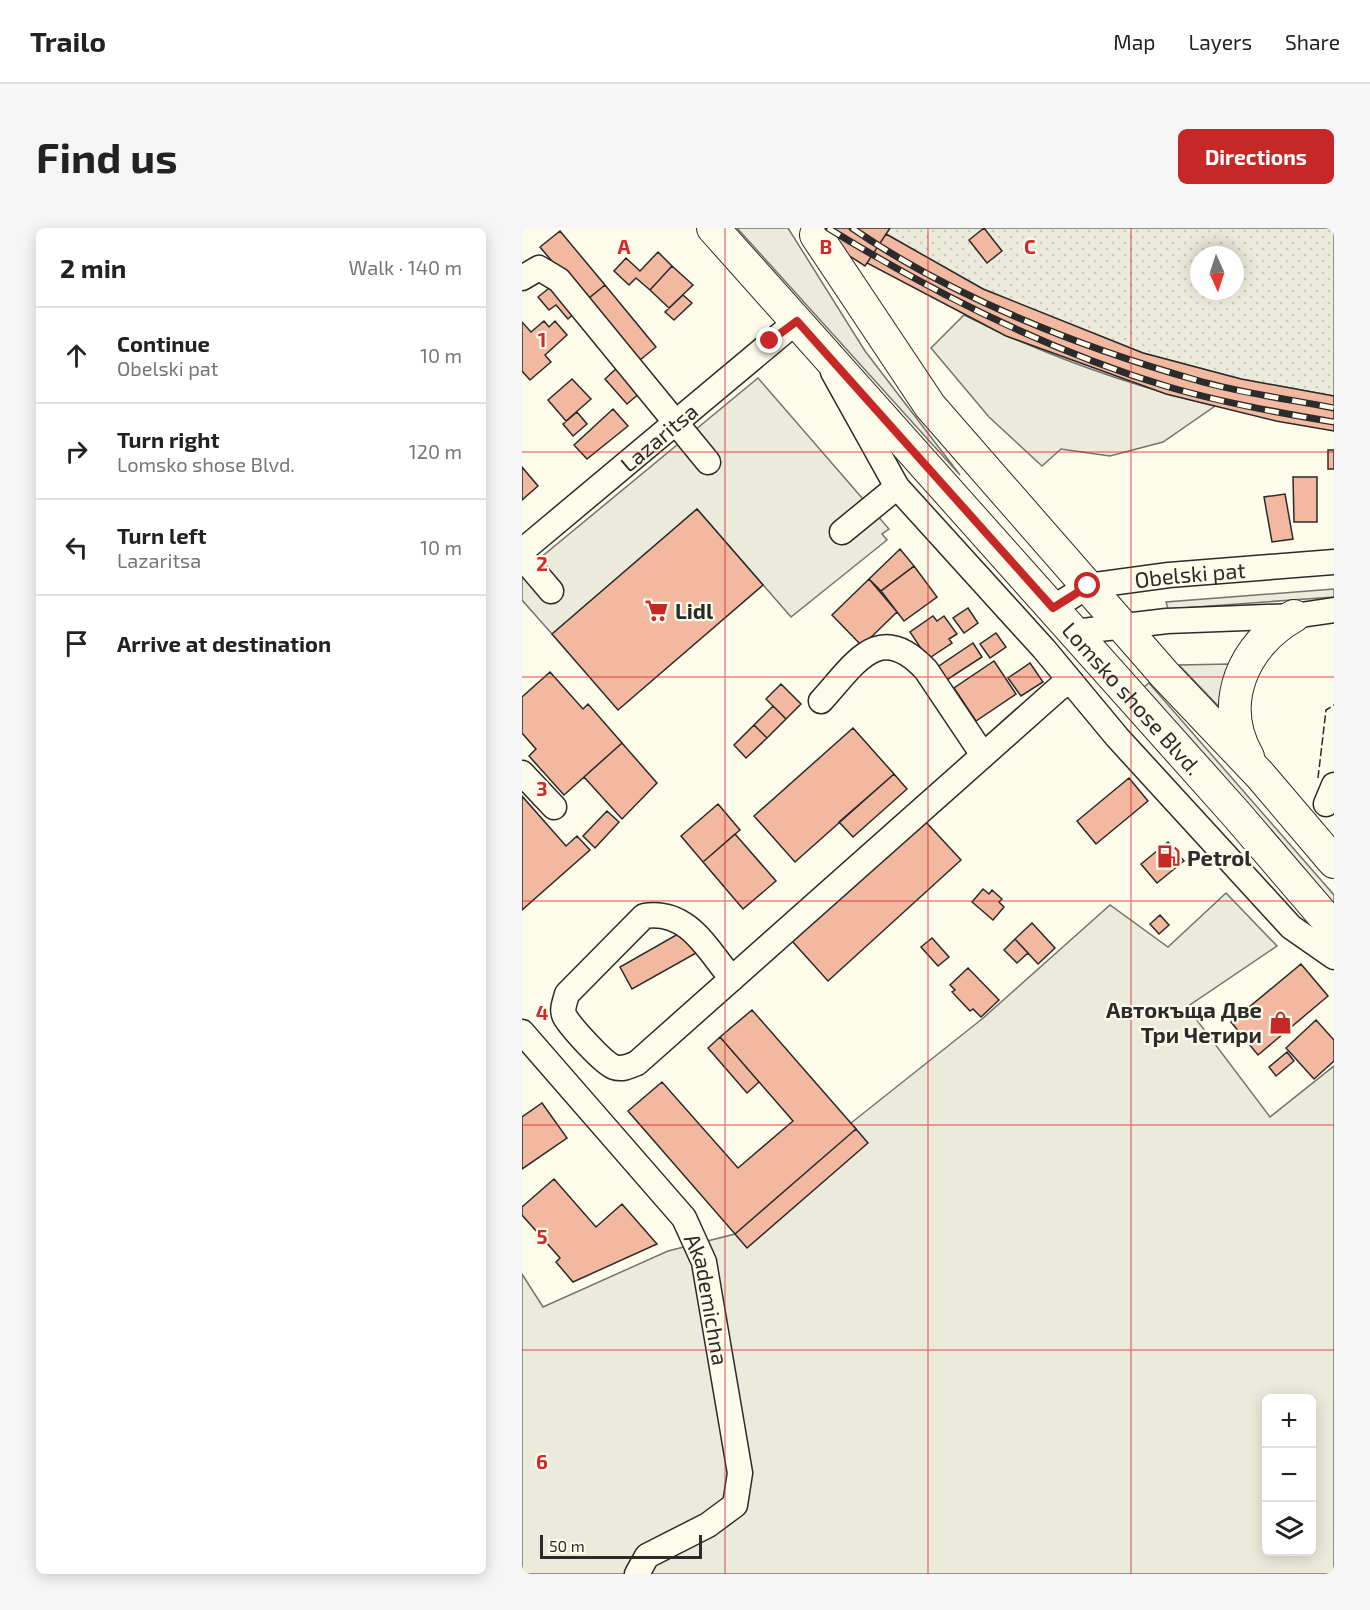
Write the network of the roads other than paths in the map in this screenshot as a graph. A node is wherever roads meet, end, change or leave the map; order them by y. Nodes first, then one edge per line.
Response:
1 (714, 228) edge
2 (816, 235) dead end
3 (522, 278) edge
4 (797, 321) junction
5 (821, 348) junction
6 (675, 423) junction
7 (708, 462) dead end
8 (897, 487) junction
9 (842, 532) dead end
10 (522, 551) edge
11 (522, 556) edge
12 (1334, 562) edge
13 (1088, 586) junction
14 (551, 591) dead end
15 (1053, 608) junction
16 (1334, 610) edge
17 (1294, 616) junction
18 (1123, 626) junction
19 (1074, 632) junction
20 (1071, 682) junction
21 (821, 701) dead end
22 (983, 755) junction
23 (522, 773) edge
24 (1260, 775) junction
25 (1334, 785) edge
26 (1334, 799) edge
27 (554, 807) dead end
28 (1334, 862) edge
29 (1334, 928) edge
30 (1334, 957) edge
31 (732, 979) junction
32 (522, 1032) edge
33 (637, 1574) edge

1 - 4 main road, Lomsko shose Blvd.
2 - 13 main road, Lomsko shose Blvd.
3 - 6 street
4 - 5 main road, Lomsko shose Blvd.
4 - 6 street, Lazaritsa
5 - 8 street
5 - 15 main road, Lomsko shose Blvd.
6 - 7 street
6 - 10 street, Lazaritsa
8 - 9 street
8 - 20 street
11 - 14 street
12 - 13 street, Obelski pat
13 - 15 street, Obelski pat
13 - 18 main road, Lomsko shose Blvd.
15 - 19 main road, Lomsko shose Blvd.
16 - 17 street, Obelski pat
17 - 18 street, Obelski pat
17 - 24 main road
18 - 19 street, Obelski pat
18 - 24 main road, Lomsko shose Blvd.
19 - 29 main road, Lomsko shose Blvd.
20 - 22 street
20 - 30 street
21 - 22 street
22 - 31 street
23 - 27 street
24 - 28 main road, Lomsko shose Blvd.
25 - 26 street
31 - 31 street
32 - 33 street, Akademichna

